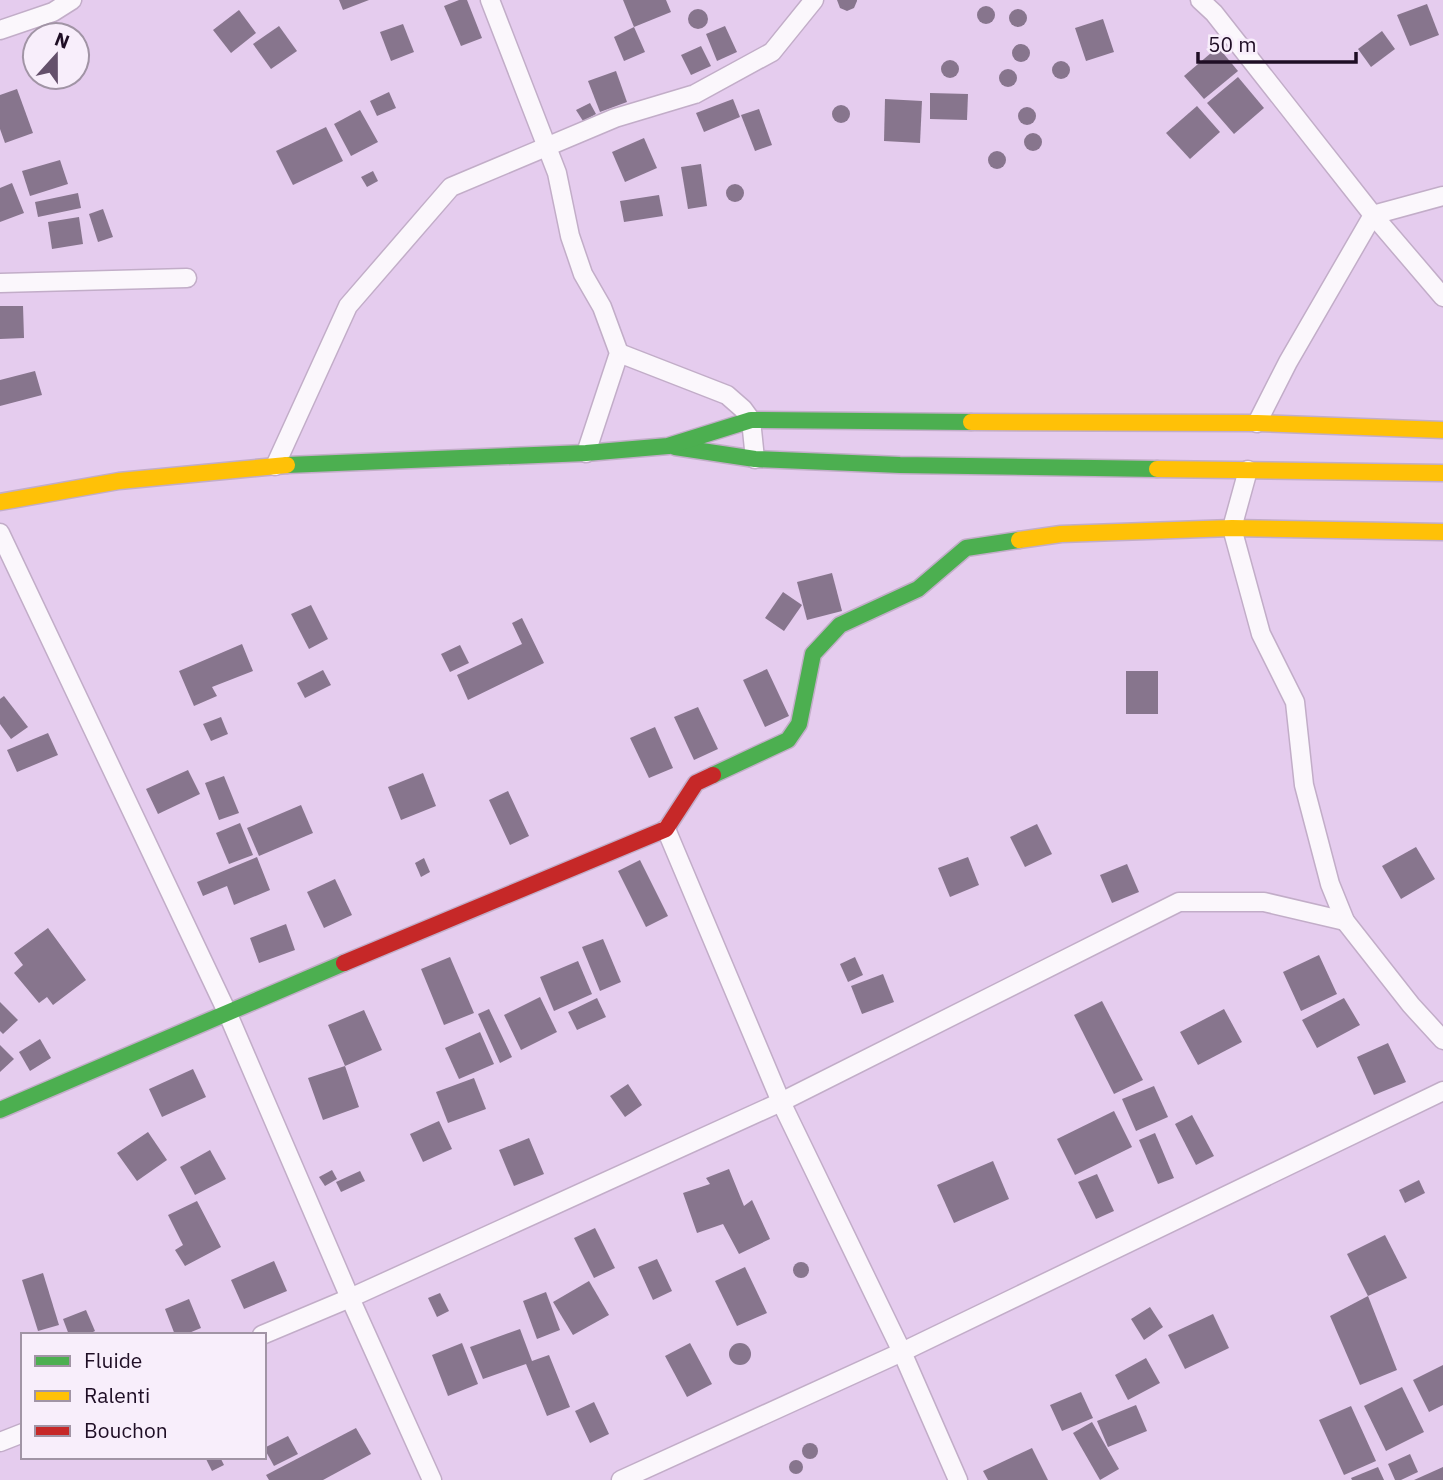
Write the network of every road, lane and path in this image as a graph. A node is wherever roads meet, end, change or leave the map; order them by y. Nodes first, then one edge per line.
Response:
1 (72, 0) edge
2 (490, 0) edge
3 (814, 0) edge
4 (1200, 0) edge
5 (0, 30) edge
6 (548, 147) junction
7 (1443, 196) edge
8 (1373, 215) junction
9 (187, 278) dead end
10 (0, 284) edge
11 (1443, 297) edge
12 (619, 353) junction
13 (751, 420) junction
14 (1257, 423) junction
15 (1443, 430) edge
16 (668, 446) junction
17 (586, 453) junction
18 (755, 459) junction
19 (275, 466) junction
20 (1248, 470) junction
21 (1443, 473) edge
22 (0, 502) edge
23 (1232, 528) junction
24 (1443, 532) edge
25 (0, 533) edge
26 (666, 829) junction
27 (1345, 921) junction
28 (227, 1012) junction
29 (1443, 1040) edge
30 (1443, 1091) edge
31 (781, 1102) junction
32 (0, 1110) edge
33 (350, 1298) junction
34 (266, 1333) edge
35 (902, 1352) junction
36 (21, 1434) edge
37 (0, 1442) edge
38 (432, 1480) edge
39 (621, 1480) edge
40 (958, 1480) edge

1 - 5 street
2 - 6 street
3 - 6 street
4 - 8 street
6 - 12 street
6 - 19 street
7 - 8 street
8 - 11 street
8 - 14 street
9 - 10 street
12 - 13 street
12 - 17 street
13 - 14 main road
13 - 16 main road
13 - 18 street
14 - 15 main road
16 - 17 main road
16 - 18 main road
17 - 19 main road
18 - 20 main road
19 - 22 main road
20 - 21 main road
20 - 23 street
23 - 24 main road
23 - 26 main road
23 - 27 street
25 - 28 street
26 - 28 main road
26 - 31 street
27 - 29 street
27 - 31 street
28 - 32 main road
28 - 33 street
30 - 35 street
31 - 33 street
31 - 35 street
33 - 34 street
33 - 38 street
35 - 39 street
35 - 40 street
36 - 37 street

